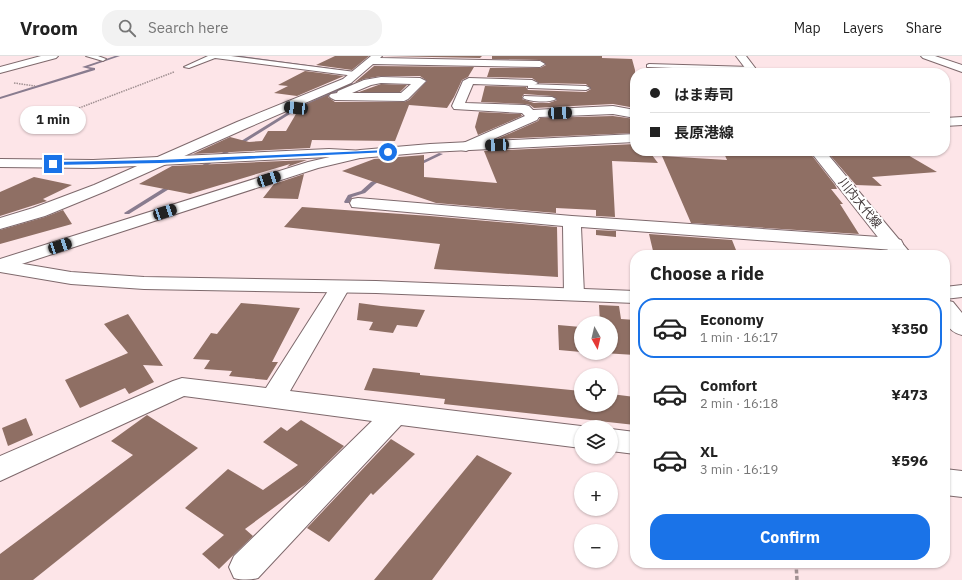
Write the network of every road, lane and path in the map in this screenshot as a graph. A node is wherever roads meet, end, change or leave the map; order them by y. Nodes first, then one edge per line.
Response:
1 (53, 56) edge
2 (89, 56) edge
3 (215, 56) edge
4 (741, 56) edge
5 (926, 56) edge
6 (374, 57) edge
7 (103, 58) dead end
8 (541, 60) edge
9 (649, 66) dead end
10 (187, 67) joint
11 (690, 68) edge
12 (750, 68) edge
13 (962, 69) edge
14 (0, 70) edge
15 (355, 74) junction
16 (14, 83) dead end
17 (531, 84) junction
18 (35, 86) dead end
19 (586, 88) dead end
20 (335, 96) junction
21 (552, 99) dead end
22 (527, 107) junction
23 (79, 108) dead end
24 (289, 112) junction
25 (630, 113) edge
26 (962, 121) edge
27 (950, 122) edge
28 (242, 125) junction
29 (274, 127) dead end
30 (630, 138) edge
31 (466, 147) junction
32 (360, 154) junction
33 (821, 156) edge
34 (160, 162) junction
35 (0, 163) edge
36 (358, 203) dead end
37 (572, 221) junction
38 (0, 224) edge
39 (898, 250) edge
40 (0, 266) edge
41 (340, 287) junction
42 (962, 291) edge
43 (950, 292) edge
44 (574, 294) junction
45 (630, 297) edge
46 (950, 313) edge
47 (962, 328) edge
48 (273, 398) junction
49 (395, 414) junction
50 (574, 436) edge
51 (618, 441) edge
52 (630, 442) edge
53 (0, 469) edge
54 (950, 483) edge
55 (962, 484) edge
56 (246, 567) dead end
57 (796, 568) edge
58 (797, 580) edge

1 - 14 main road
2 - 7 lane
3 - 10 lane
3 - 15 lane
4 - 12 main road
5 - 13 main road
6 - 8 main road
6 - 15 main road
8 - 17 main road
9 - 11 lane
10 - 23 path
15 - 24 main road
16 - 18 path
17 - 19 lane
17 - 22 main road
17 - 22 main road
20 - 20 main road
20 - 24 main road
21 - 22 lane
22 - 25 main road
22 - 31 main road
24 - 28 main road
26 - 27 main road
28 - 29 main road
28 - 34 main road
30 - 31 main road
31 - 32 main road
32 - 34 main road
32 - 40 main road
33 - 39 main road, 川内大代線
34 - 35 main road
34 - 38 main road
36 - 37 main road
37 - 39 main road
37 - 44 main road
40 - 41 main road
41 - 44 main road
41 - 48 main road
42 - 43 main road
44 - 45 main road
46 - 47 main road
48 - 49 main road
48 - 53 main road
49 - 50 main road
49 - 56 main road
51 - 52 main road
54 - 55 main road
57 - 58 path

